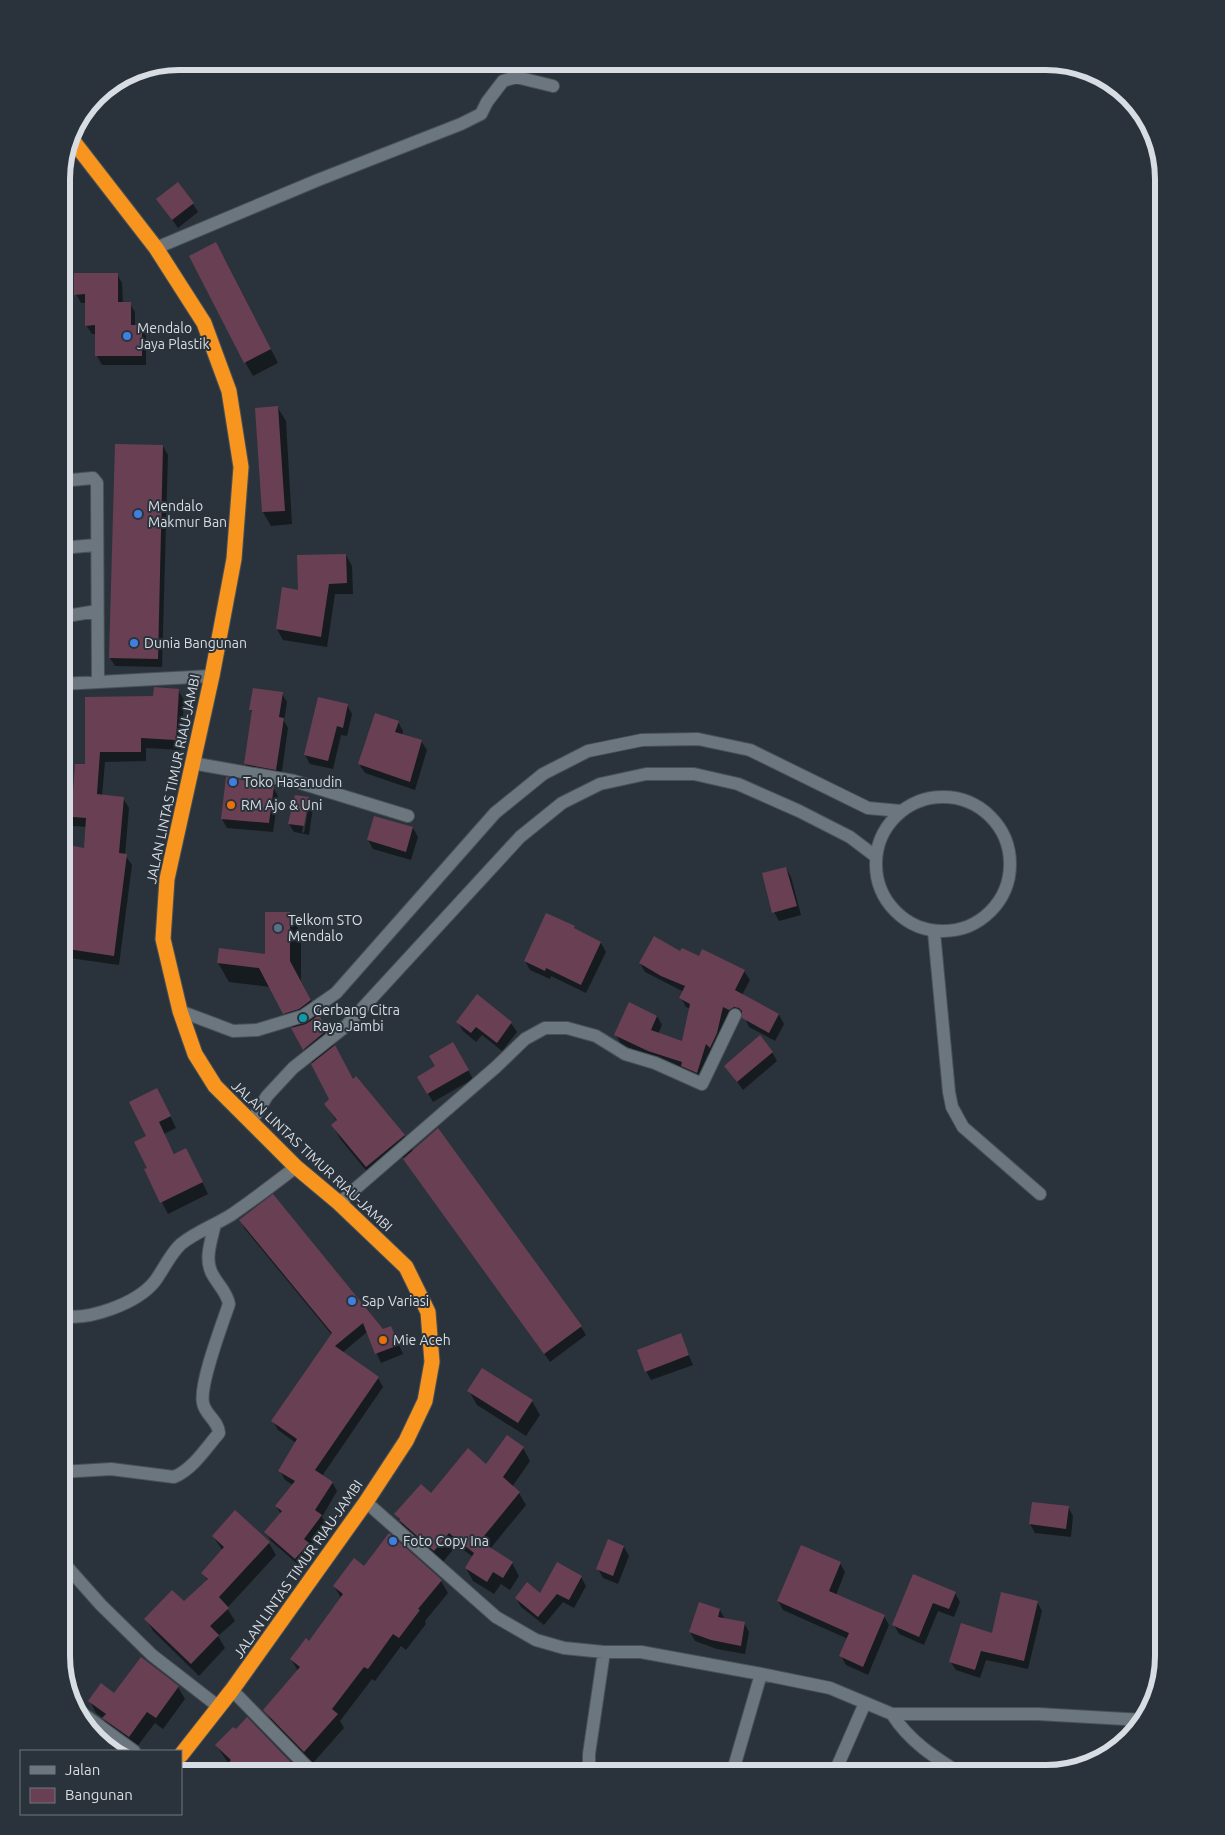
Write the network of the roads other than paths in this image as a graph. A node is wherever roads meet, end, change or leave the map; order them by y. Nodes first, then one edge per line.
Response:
1 (553, 86) dead end
2 (76, 144) edge
3 (156, 248) junction
4 (70, 480) edge
5 (96, 545) junction
6 (70, 547) edge
7 (97, 611) junction
8 (70, 616) edge
9 (212, 676) junction
10 (98, 682) junction
11 (70, 684) edge
12 (192, 763) junction
13 (901, 811) junction
14 (408, 816) dead end
15 (875, 856) junction
16 (934, 932) junction
17 (180, 1011) junction
18 (734, 1015) dead end
19 (251, 1122) junction
20 (296, 1168) junction
21 (1040, 1194) dead end
22 (339, 1203) junction
23 (215, 1224) junction
24 (70, 1317) edge
25 (70, 1471) edge
26 (366, 1502) junction
27 (70, 1570) edge
28 (604, 1652) junction
29 (761, 1674) junction
30 (232, 1690) junction
31 (865, 1703) junction
32 (219, 1707) junction
33 (892, 1714) junction
34 (89, 1718) edge
35 (1135, 1720) edge
36 (133, 1750) edge
37 (182, 1754) edge
38 (305, 1765) edge
39 (589, 1765) edge
40 (735, 1765) edge
41 (838, 1765) edge
42 (947, 1765) edge

1 - 3 street
2 - 3 highway, JALAN LINTAS TIMUR RIAU-JAMBI
3 - 9 highway, JALAN LINTAS TIMUR RIAU-JAMBI
4 - 5 street
5 - 6 street
5 - 7 street
7 - 8 street
7 - 10 street
9 - 10 street
9 - 12 highway, JALAN LINTAS TIMUR RIAU-JAMBI
10 - 11 street
12 - 14 street
12 - 17 highway, JALAN LINTAS TIMUR RIAU-JAMBI
13 - 15 street
13 - 16 street
13 - 17 street
15 - 16 street
15 - 19 street
16 - 21 street
17 - 19 highway, JALAN LINTAS TIMUR RIAU-JAMBI
18 - 22 street
19 - 20 highway, JALAN LINTAS TIMUR RIAU-JAMBI
20 - 22 highway, JALAN LINTAS TIMUR RIAU-JAMBI
20 - 23 street
22 - 26 highway, JALAN LINTAS TIMUR RIAU-JAMBI
23 - 24 street
23 - 25 street
26 - 28 street
26 - 30 highway, JALAN LINTAS TIMUR RIAU-JAMBI
27 - 32 street
28 - 29 street
28 - 39 street
29 - 31 street
29 - 40 street
30 - 32 highway, JALAN LINTAS TIMUR RIAU-JAMBI
30 - 38 street
31 - 33 street
31 - 41 street
32 - 37 highway, JALAN LINTAS TIMUR RIAU-JAMBI
33 - 35 street
33 - 42 street
34 - 36 street

